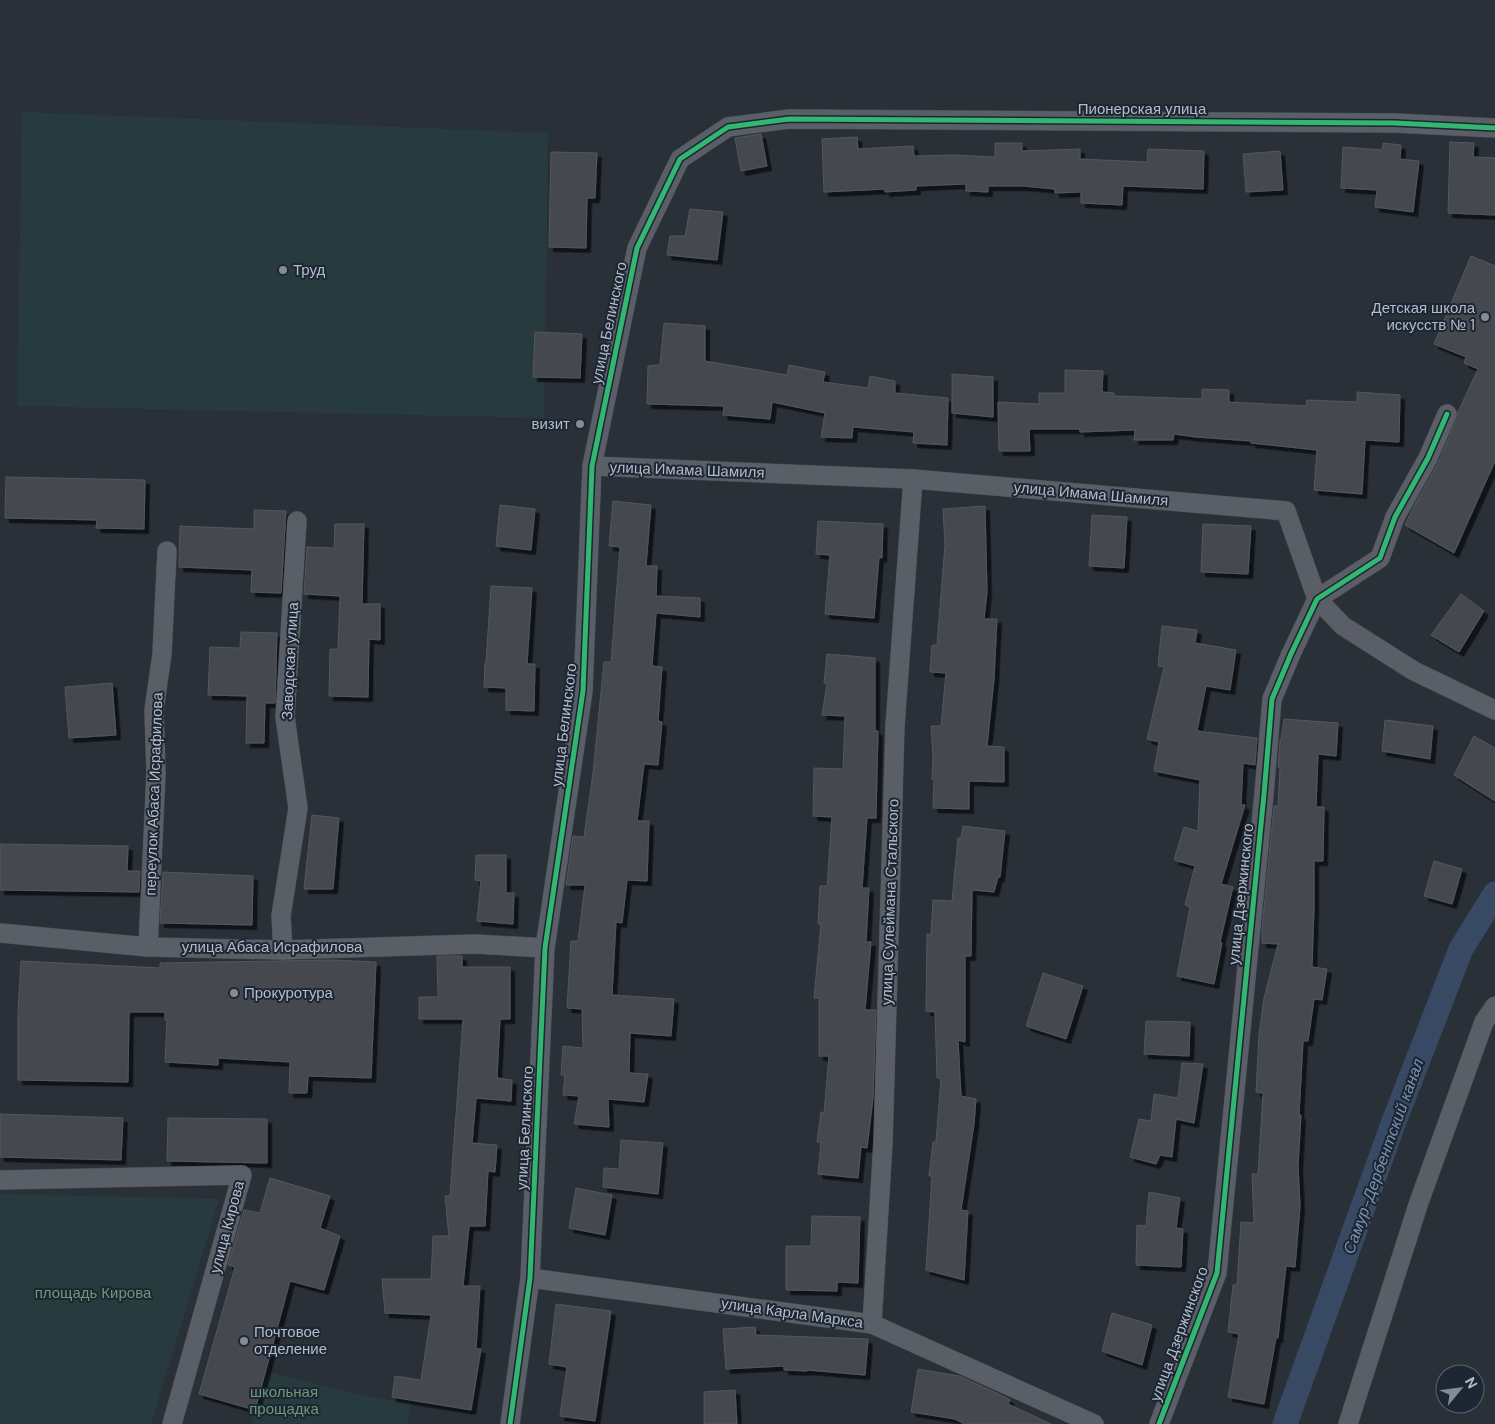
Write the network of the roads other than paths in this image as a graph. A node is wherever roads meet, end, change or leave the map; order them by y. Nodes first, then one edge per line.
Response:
1 (788, 119) joint
2 (1495, 128) edge
3 (1446, 414) dead end
4 (592, 466) junction
5 (913, 479) junction
6 (297, 521) dead end
7 (166, 551) dead end
8 (1317, 599) junction
9 (1495, 710) edge
10 (0, 933) edge
11 (148, 947) junction
12 (545, 948) junction
13 (283, 950) junction
14 (1495, 1006) edge
15 (0, 1180) edge
16 (530, 1278) junction
17 (872, 1324) junction
18 (172, 1424) edge
19 (510, 1424) edge
20 (1094, 1424) edge
21 (1159, 1424) edge
22 (1348, 1424) edge

1 - 2 street, Пионерская улица
1 - 4 street, улица Белинского
3 - 8 street
4 - 5 street, улица Имама Шамиля
4 - 12 street, улица Белинского
5 - 8 street, улица Имама Шамиля
5 - 17 street, улица Сулеймана Стальского
6 - 13 street, Заводская улица
7 - 11 street, переулок Абаса Исрафилова
8 - 9 street, улица Имама Шамиля
8 - 21 street, улица Дзержинского
10 - 11 street, улица Абаса Исрафилова
11 - 13 street, улица Абаса Исрафилова
12 - 13 street, улица Абаса Исрафилова
12 - 16 street, улица Белинского
14 - 22 street
15 - 18 street, улица Кирова
16 - 17 street, улица Карла Маркса
16 - 19 street, улица Белинского
17 - 20 street, улица Карла Маркса

